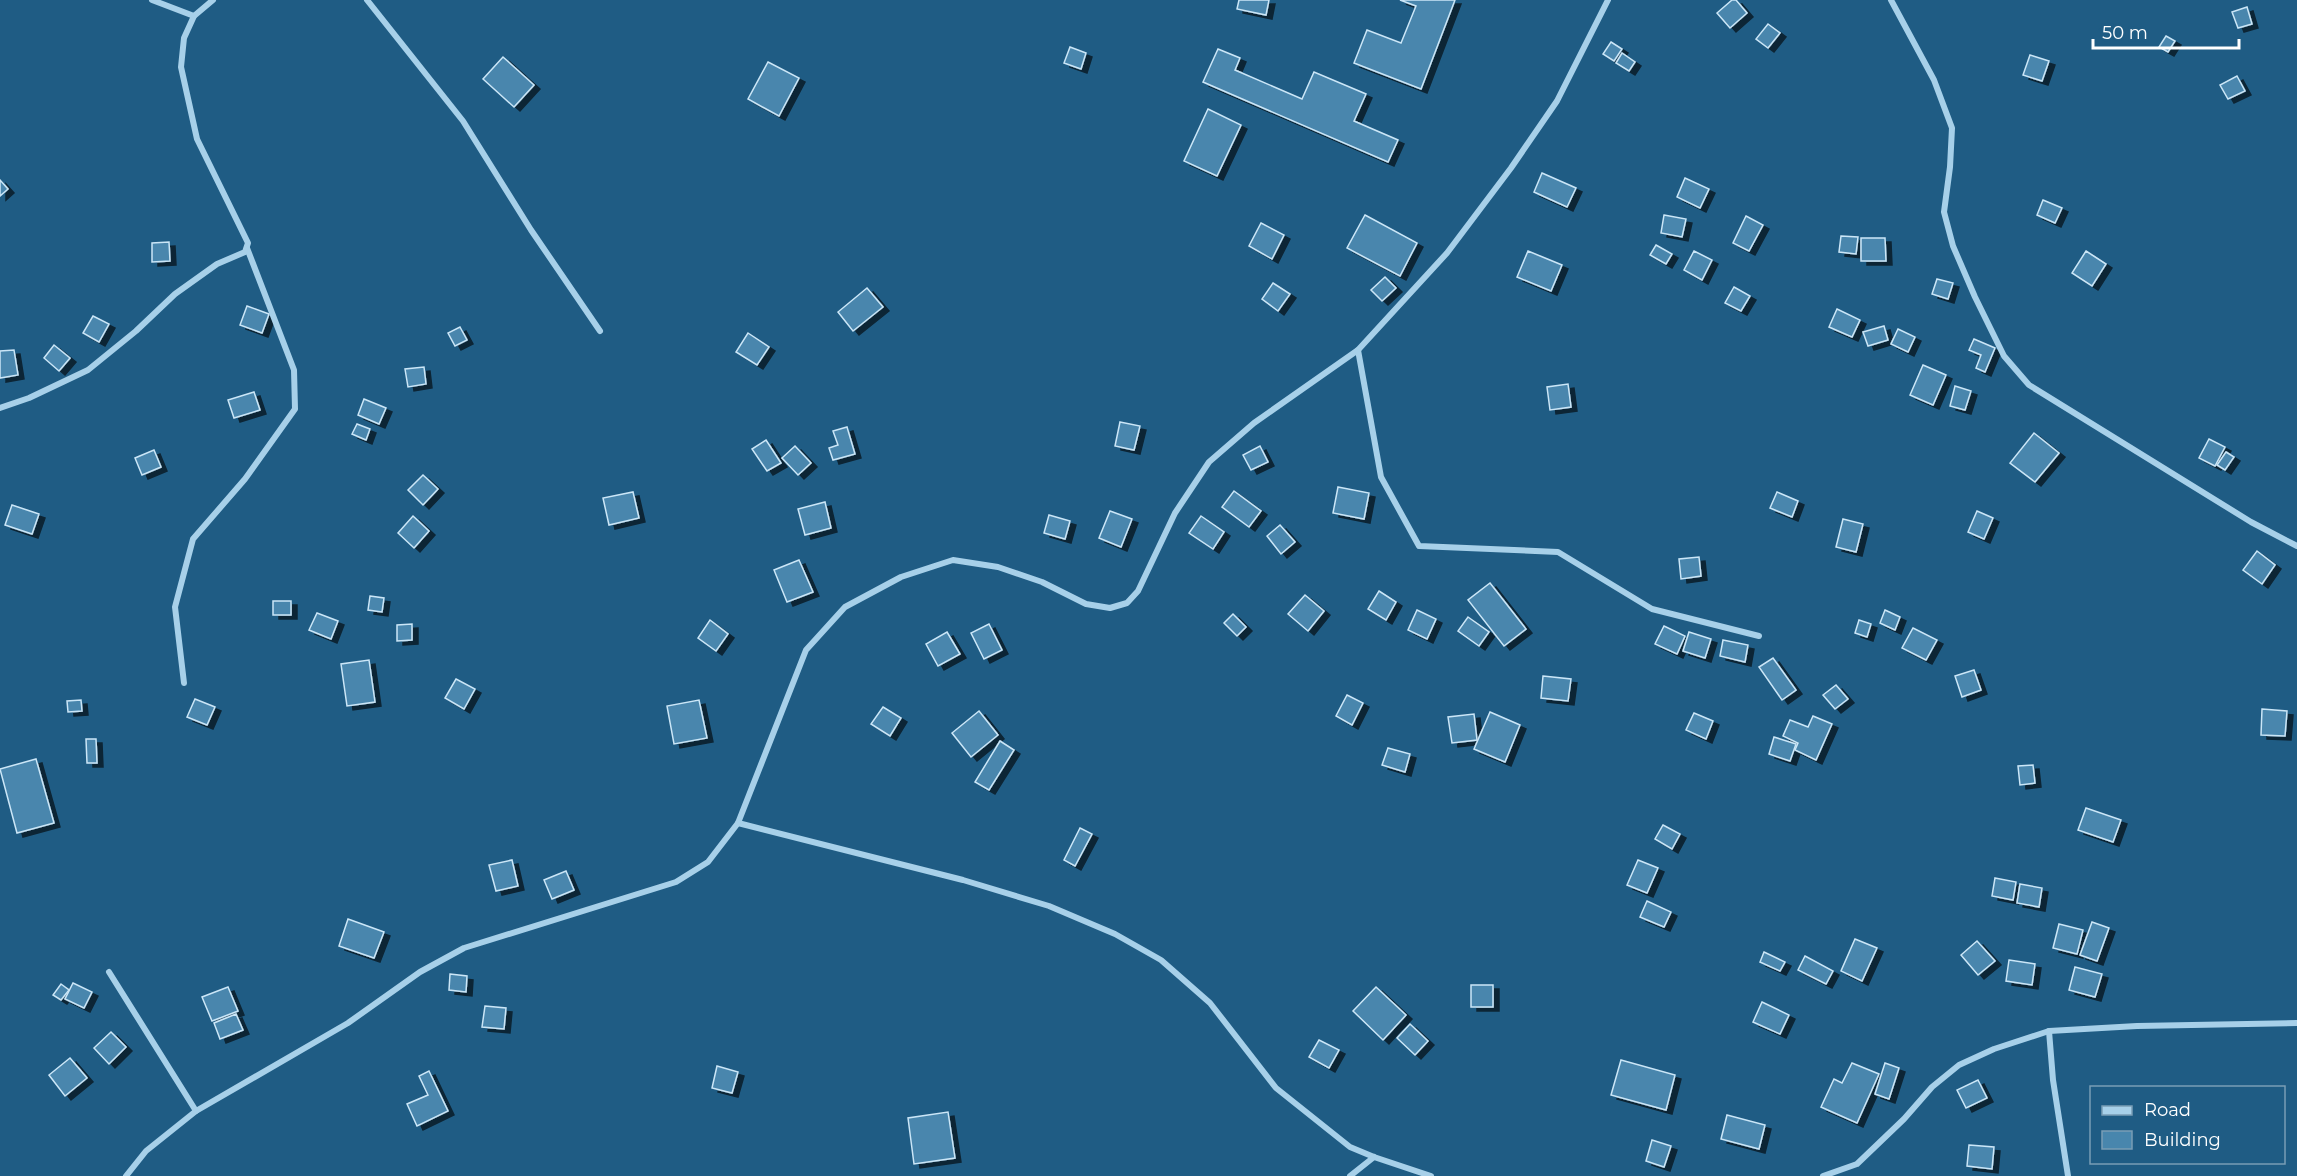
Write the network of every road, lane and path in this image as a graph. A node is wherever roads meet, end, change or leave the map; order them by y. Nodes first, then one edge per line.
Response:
1 (152, 0) edge
2 (213, 0) edge
3 (367, 0) edge
4 (1608, 0) edge
5 (1891, 0) edge
6 (194, 16) junction
7 (247, 248) junction
8 (600, 331) dead end
9 (1358, 350) junction
10 (0, 408) edge
11 (2297, 546) edge
12 (1759, 636) dead end
13 (184, 683) dead end
14 (738, 823) junction
15 (109, 972) dead end
16 (2297, 1023) edge
17 (2049, 1031) junction
18 (196, 1111) junction
19 (1374, 1157) junction
20 (126, 1176) edge
21 (1350, 1176) edge
22 (1431, 1176) edge
23 (1823, 1176) edge
24 (2068, 1176) edge

1 - 6 street
2 - 6 street
3 - 8 street
4 - 9 street
5 - 11 street
6 - 7 street
7 - 10 street
7 - 13 street
9 - 12 street
9 - 14 street
14 - 18 street
14 - 19 street
15 - 18 street
16 - 17 street
17 - 23 street
17 - 24 street
18 - 20 street
19 - 21 street
19 - 22 street

